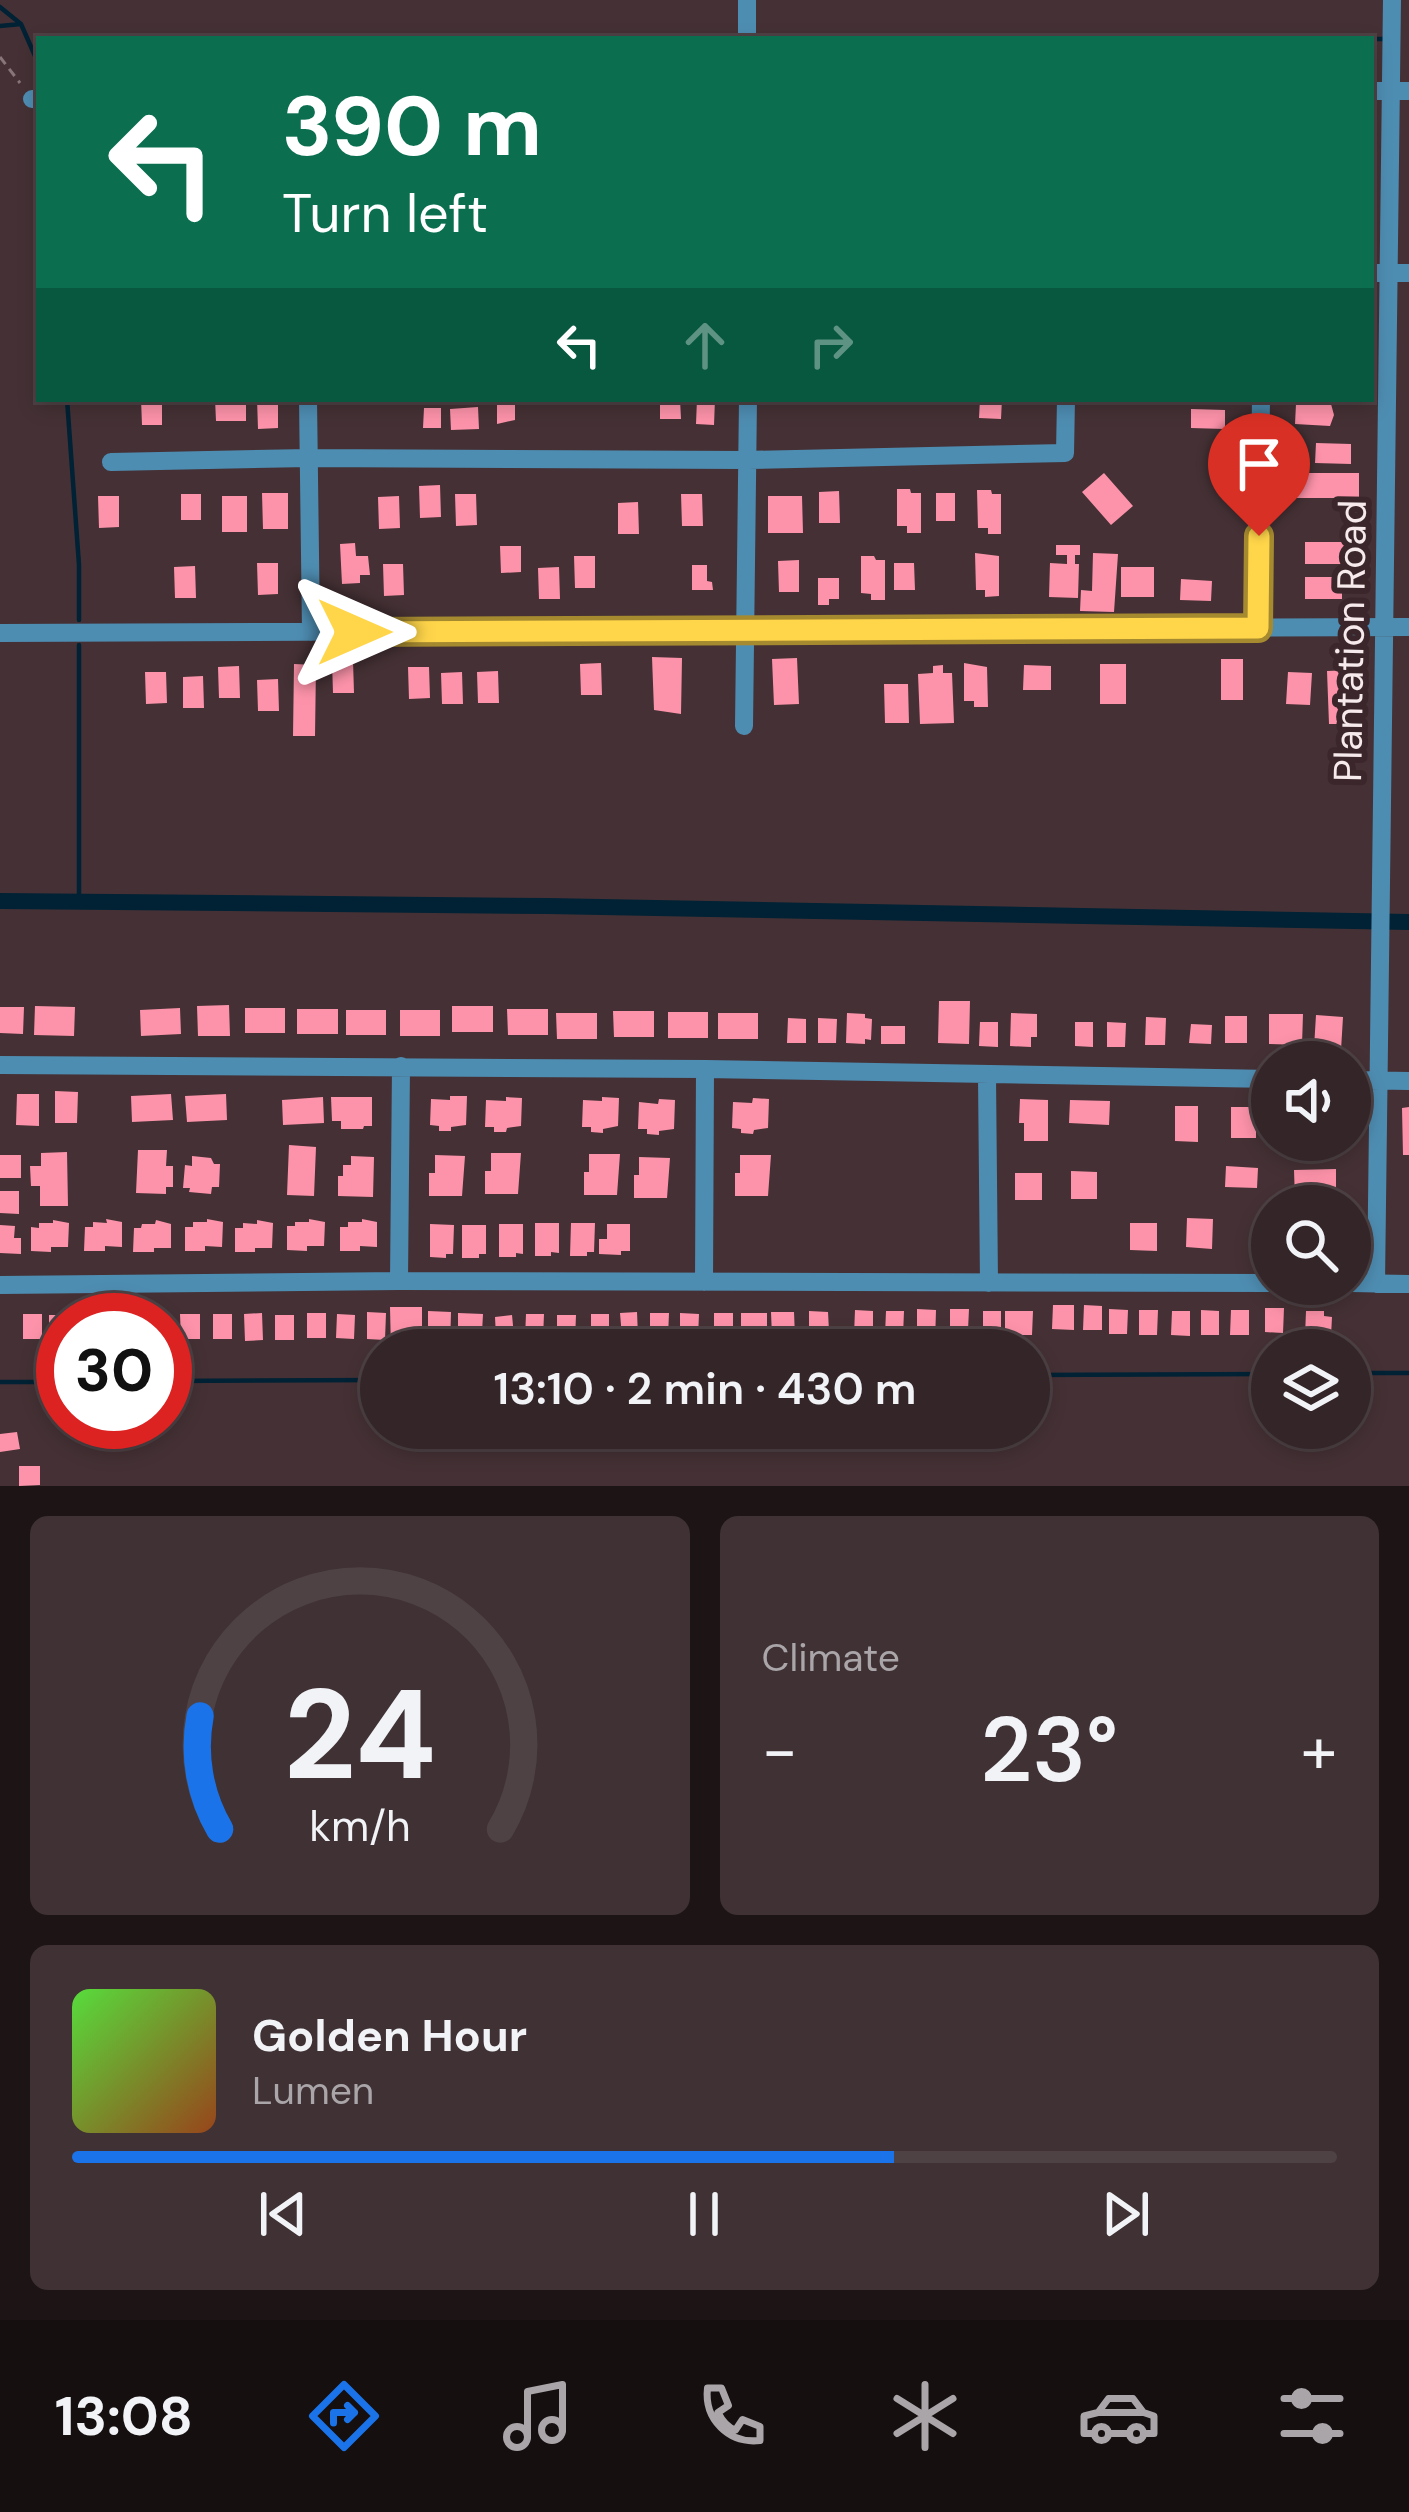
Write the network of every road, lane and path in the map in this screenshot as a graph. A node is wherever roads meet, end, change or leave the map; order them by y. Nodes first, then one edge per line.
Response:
1 (747, 0) edge
2 (1392, 0) edge
3 (747, 36) edge
4 (0, 57) edge
5 (1390, 91) edge
6 (36, 99) edge
7 (1380, 273) edge
8 (1409, 273) edge
9 (308, 402) edge
10 (748, 402) edge
11 (1066, 402) edge
12 (1261, 402) edge
13 (309, 458) junction
14 (747, 460) junction
15 (111, 462) dead end
16 (1383, 627) junction
17 (1258, 628) junction
18 (1409, 628) edge
19 (745, 630) junction
20 (311, 632) junction
21 (0, 633) edge
22 (744, 726) dead end
23 (0, 1065) edge
24 (400, 1066) junction
25 (705, 1069) junction
26 (987, 1076) junction
27 (1251, 1079) edge
28 (1371, 1080) edge
29 (1378, 1080) junction
30 (1409, 1081) edge
31 (399, 1281) junction
32 (704, 1282) junction
33 (989, 1282) junction
34 (1251, 1283) edge
35 (1371, 1284) edge
36 (1376, 1284) junction
37 (1409, 1284) edge
38 (0, 1285) edge

1 - 3 street
2 - 5 street, Plantation Road
4 - 6 path
5 - 7 street, Plantation Road
7 - 8 street
7 - 16 street, Plantation Road
9 - 13 street
10 - 14 street
11 - 14 street
12 - 17 street
13 - 14 street
13 - 15 street
13 - 20 street
14 - 19 street
16 - 17 street
16 - 18 street
16 - 29 street, Plantation Road
17 - 19 street
19 - 20 street
19 - 22 street
20 - 21 street
23 - 24 street
24 - 25 street
24 - 31 street
25 - 26 street
25 - 32 street
26 - 27 street
26 - 33 street
28 - 29 street
29 - 30 street
29 - 36 street, Plantation Road
31 - 32 street
31 - 38 street
32 - 33 street
33 - 34 street
35 - 36 street
36 - 37 street

